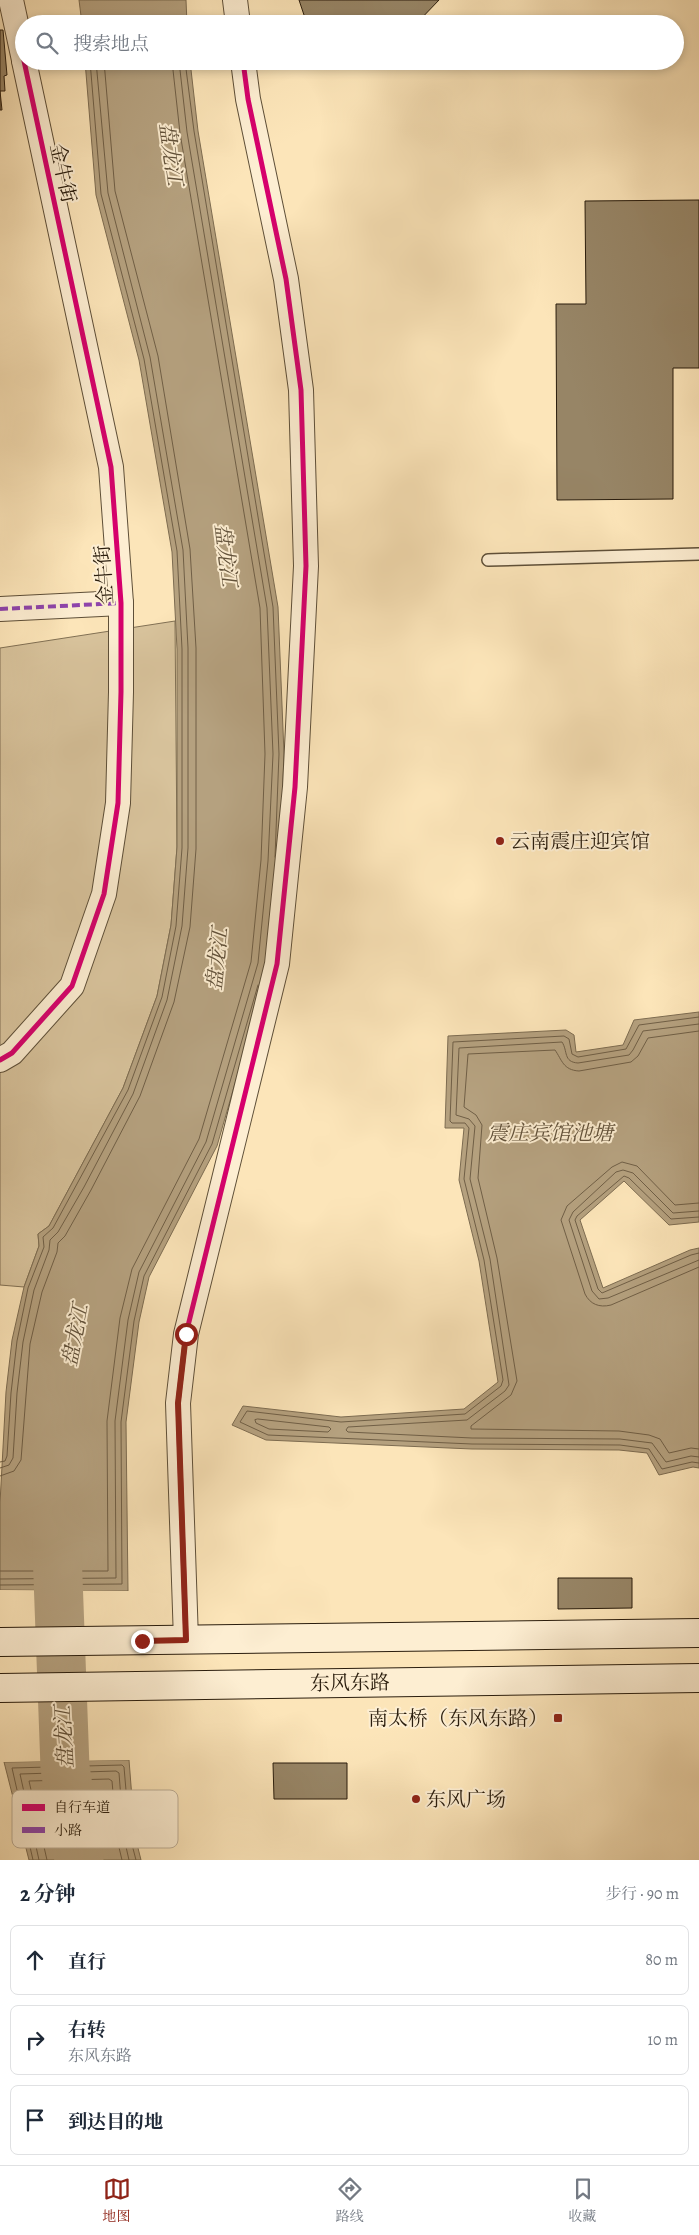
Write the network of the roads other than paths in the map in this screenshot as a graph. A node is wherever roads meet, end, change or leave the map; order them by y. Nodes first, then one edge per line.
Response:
1 (11, 0) edge
2 (235, 0) edge
3 (237, 15) edge
4 (15, 19) edge
5 (26, 70) edge
6 (244, 70) edge
7 (699, 554) edge
8 (488, 560) dead end
9 (122, 603) junction
10 (0, 609) edge
11 (0, 1060) edge
12 (699, 1633) edge
13 (186, 1640) junction
14 (0, 1642) edge
15 (699, 1678) edge
16 (0, 1688) edge

1 - 4 street, 金牛街
2 - 3 street
5 - 9 street, 金牛街
6 - 13 street
7 - 8 lane
9 - 10 street
9 - 11 street, 金牛街
12 - 13 main road
13 - 14 main road
15 - 16 main road, 东风东路

